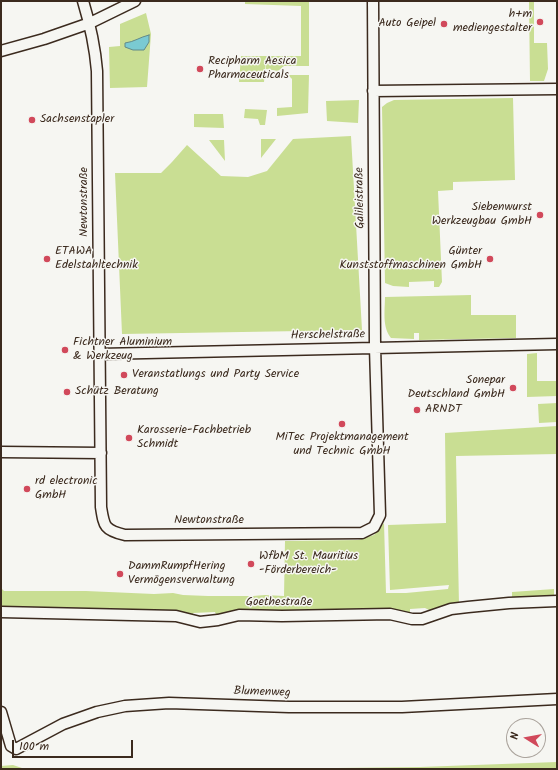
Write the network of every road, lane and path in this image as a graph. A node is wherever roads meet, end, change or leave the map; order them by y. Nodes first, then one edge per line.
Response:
1 (83, 1) edge
2 (135, 1) edge
3 (373, 1) edge
4 (90, 24) junction
5 (1, 50) edge
6 (557, 89) edge
7 (373, 91) junction
8 (557, 344) edge
9 (375, 347) junction
10 (100, 354) junction
11 (1, 452) edge
12 (100, 453) junction
13 (380, 515) joint
14 (557, 601) edge
15 (1, 612) edge
16 (557, 699) edge
17 (1, 712) edge

1 - 4 street, Newtonstraße
2 - 4 street
3 - 7 street, Galileistraße
4 - 5 street
4 - 10 street, Newtonstraße
6 - 7 street
7 - 9 street, Galileistraße
8 - 9 street, Herschelstraße
9 - 10 street, Herschelstraße
9 - 13 street, Galileistraße
10 - 12 street, Newtonstraße
11 - 12 street
12 - 13 street, Newtonstraße
14 - 15 street, Goethestraße
16 - 17 street, Blumenweg

